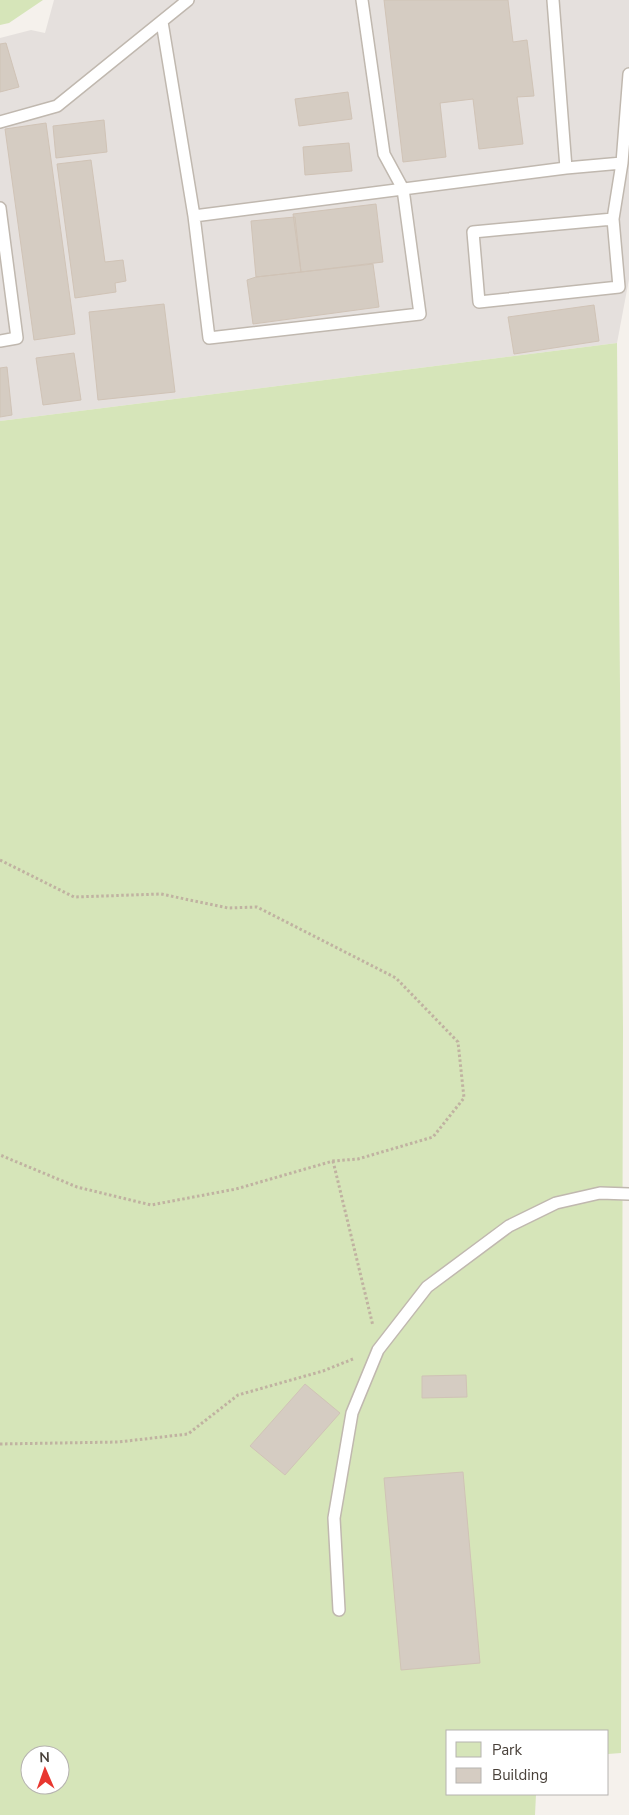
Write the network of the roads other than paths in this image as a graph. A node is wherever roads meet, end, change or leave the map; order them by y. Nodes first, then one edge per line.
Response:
1 (188, 0) edge
2 (362, 0) edge
3 (553, 0) edge
4 (162, 22) junction
5 (629, 74) edge
6 (0, 122) edge
7 (622, 163) junction
8 (566, 168) junction
9 (403, 189) junction
10 (0, 208) edge
11 (194, 216) junction
12 (613, 219) junction
13 (0, 341) edge
14 (629, 1194) edge
15 (339, 1610) dead end

1 - 4 lane
2 - 9 lane
3 - 8 lane
4 - 6 lane
4 - 11 lane
5 - 7 lane
7 - 8 lane
7 - 12 lane
8 - 9 lane
9 - 11 lane
9 - 11 lane
10 - 13 lane
12 - 12 lane
14 - 15 lane

